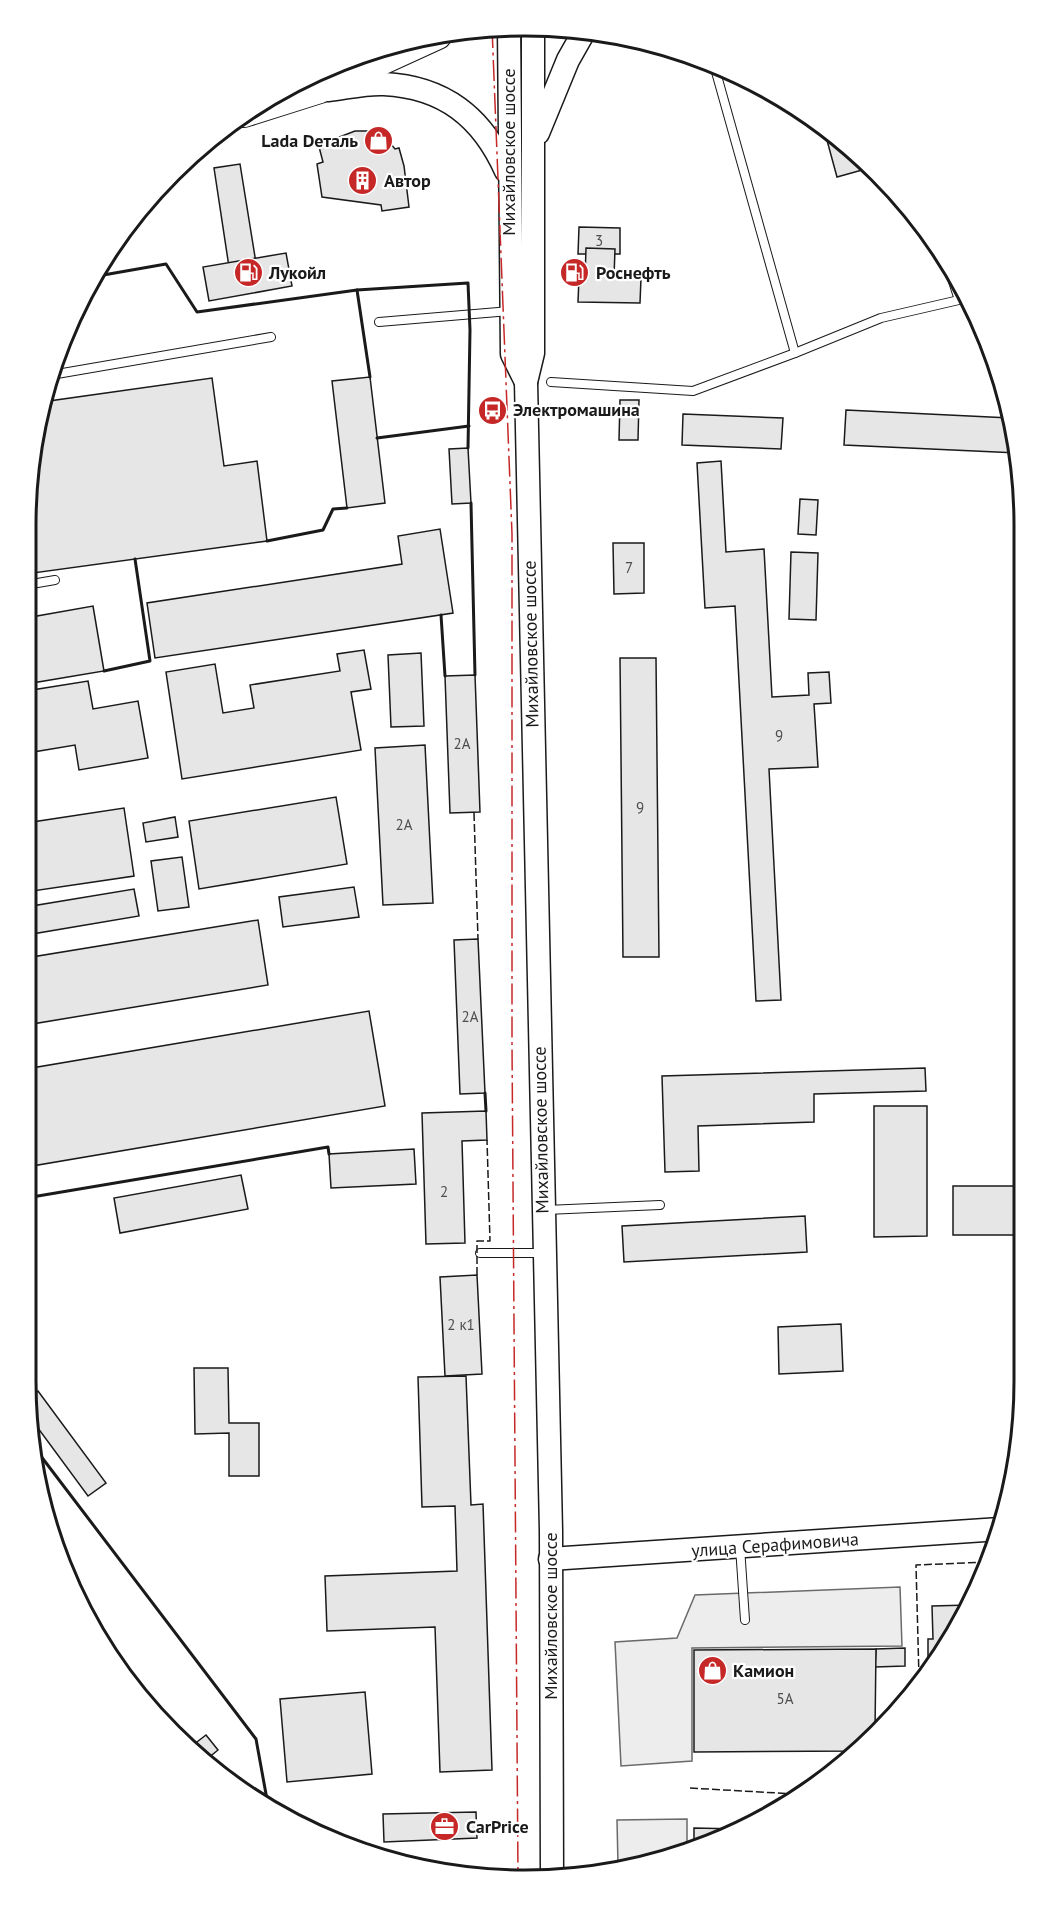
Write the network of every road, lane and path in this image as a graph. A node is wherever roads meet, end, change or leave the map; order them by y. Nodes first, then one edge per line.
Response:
1 (509, 36) edge
2 (533, 36) edge
3 (580, 39) edge
4 (404, 51) edge
5 (717, 75) edge
6 (320, 90) junction
7 (280, 103) edge
8 (534, 143) junction
9 (509, 178) junction
10 (959, 300) edge
11 (511, 311) junction
12 (379, 322) dead end
13 (271, 337) dead end
14 (795, 353) junction
15 (60, 373) edge
16 (526, 382) junction
17 (550, 382) dead end
18 (55, 580) dead end
19 (36, 583) edge
20 (660, 1205) dead end
21 (543, 1210) junction
22 (480, 1253) dead end
23 (544, 1253) junction
24 (991, 1530) edge
25 (740, 1547) junction
26 (550, 1559) junction
27 (745, 1620) dead end
28 (552, 1869) edge

1 - 9 main road, Михайловское шоссе
2 - 8 main road, Михайловское шоссе
3 - 8 main road
4 - 6 main road
5 - 14 lane
6 - 7 main road
6 - 9 main road
8 - 16 main road, Михайловское шоссе
9 - 11 main road, Михайловское шоссе
10 - 14 lane
11 - 12 lane
11 - 16 main road, Михайловское шоссе
13 - 15 lane
14 - 17 lane
16 - 21 main road, Михайловское шоссе
18 - 19 lane
20 - 21 lane
21 - 23 main road, Михайловское шоссе
22 - 23 lane
23 - 26 main road, Михайловское шоссе
24 - 25 main road, улица Серафимовича
25 - 26 main road, улица Серафимовича
25 - 27 lane
26 - 28 main road, Михайловское шоссе

